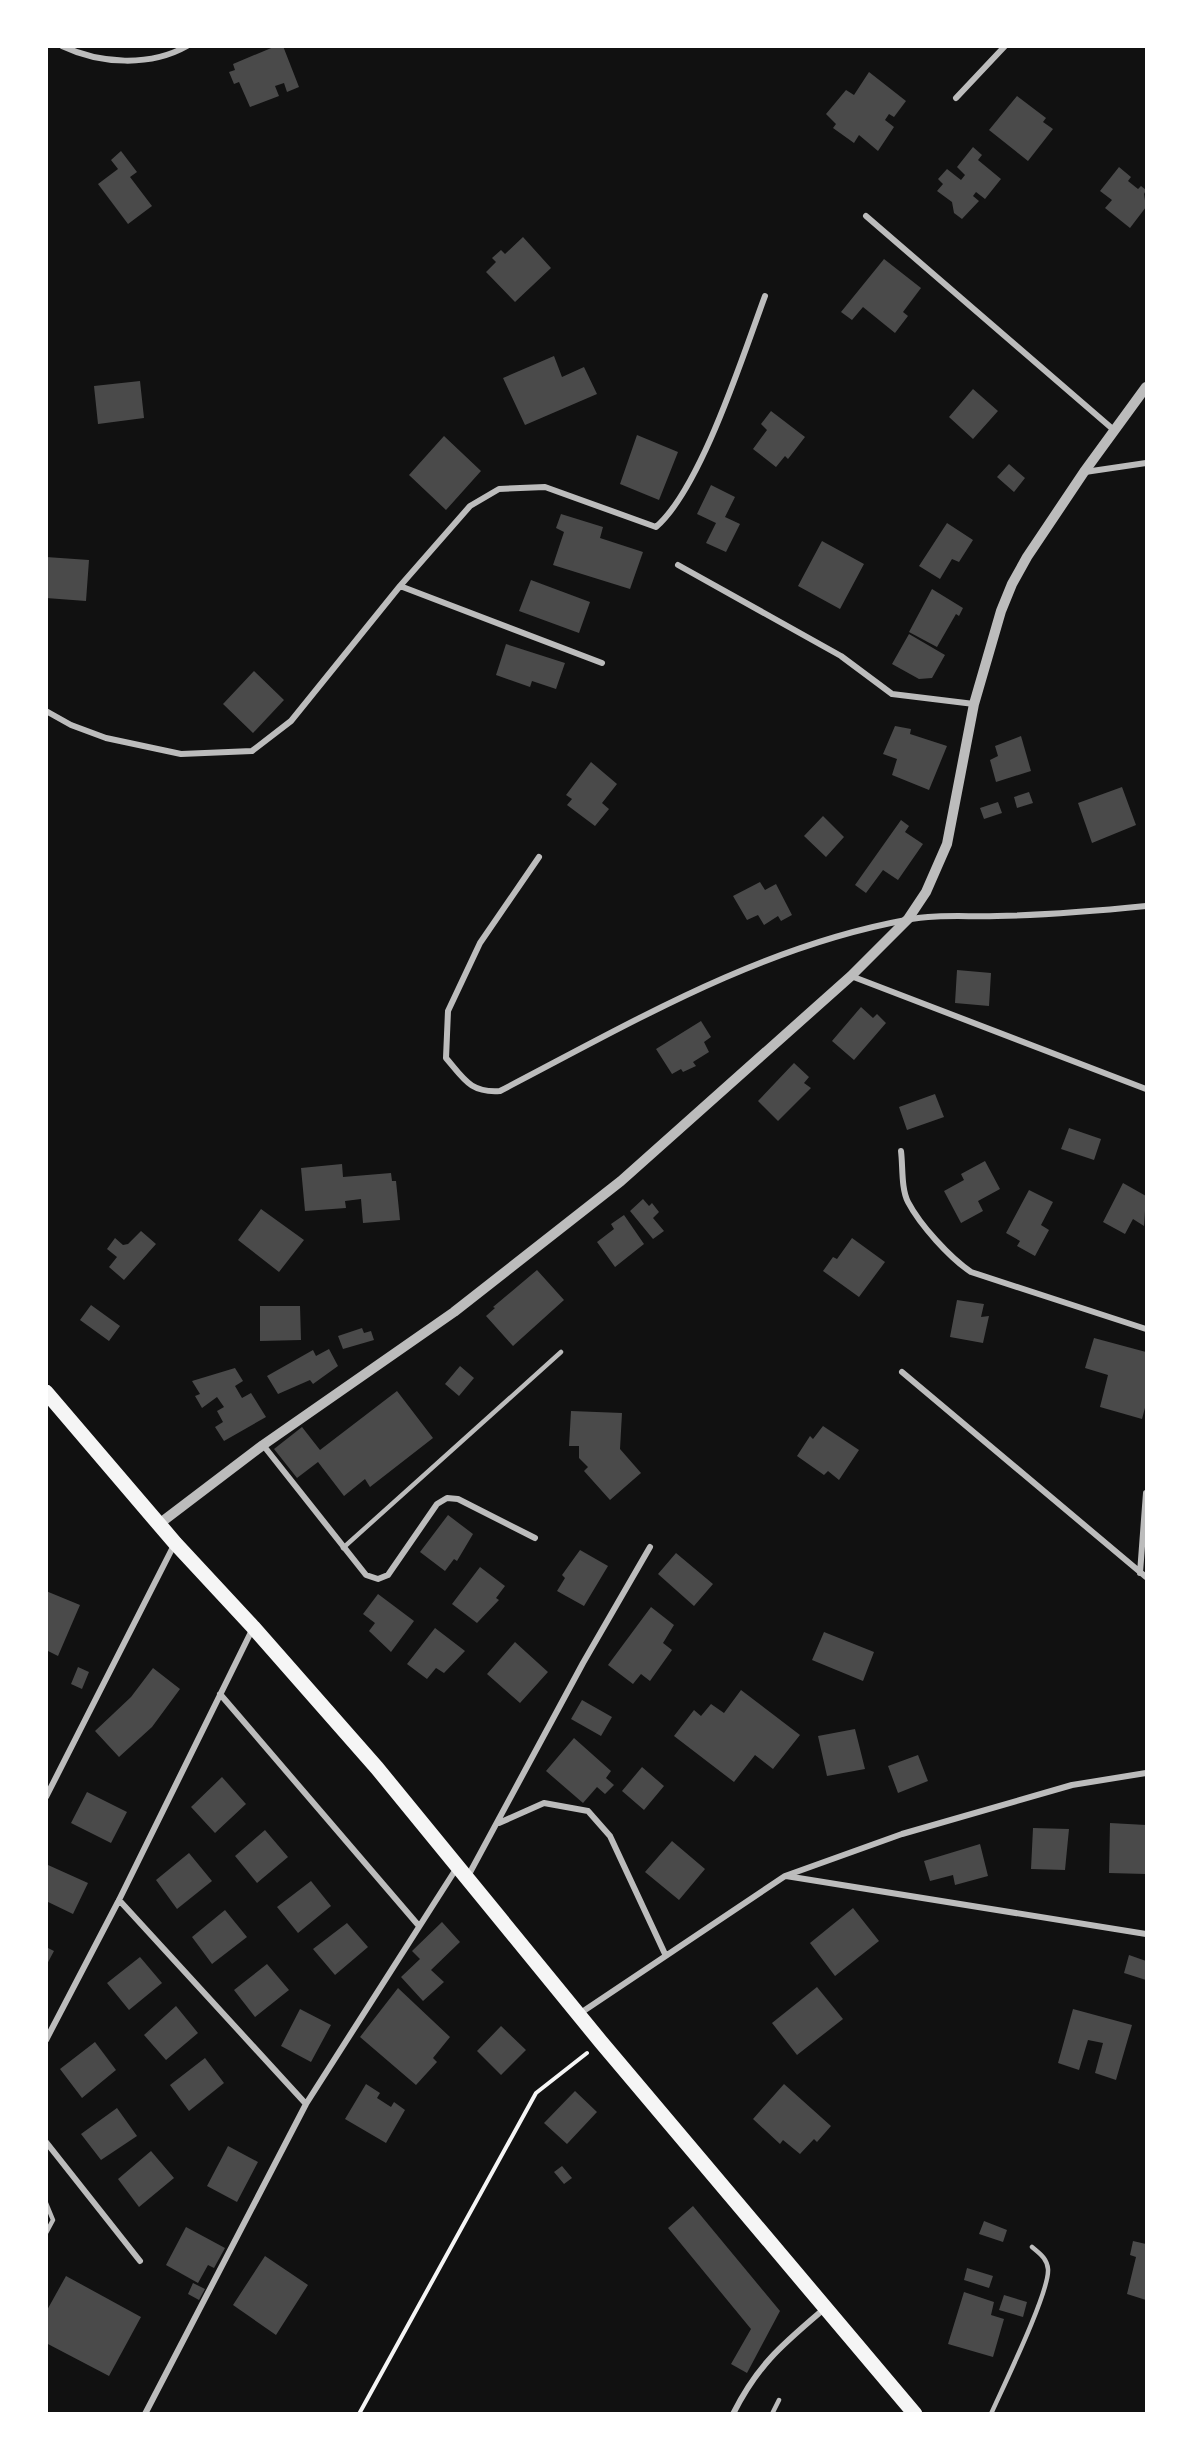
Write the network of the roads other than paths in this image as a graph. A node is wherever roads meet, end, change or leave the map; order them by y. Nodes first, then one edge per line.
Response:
1 (62, 46) edge
2 (187, 46) edge
3 (1005, 46) edge
4 (956, 98) dead end
5 (866, 216) dead end
6 (765, 296) dead end
7 (1146, 387) edge
8 (1116, 431) junction
9 (1146, 463) edge
10 (1084, 472) junction
11 (678, 565) dead end
12 (400, 586) junction
13 (602, 663) dead end
14 (974, 704) junction
15 (46, 711) edge
16 (539, 858) dead end
17 (1146, 906) edge
18 (908, 919) junction
19 (851, 976) junction
20 (1146, 1089) edge
21 (901, 1151) dead end
22 (1146, 1329) edge
23 (561, 1352) dead end
24 (902, 1372) dead end
25 (46, 1392) edge
26 (263, 1445) junction
27 (1146, 1493) edge
28 (159, 1524) junction
29 (535, 1538) dead end
30 (174, 1544) junction
31 (650, 1547) dead end
32 (343, 1548) junction
33 (1140, 1573) junction
34 (1146, 1577) edge
35 (253, 1628) junction
36 (220, 1694) junction
37 (1146, 1773) edge
38 (46, 1797) edge
39 (498, 1823) junction
40 (462, 1874) junction
41 (785, 1876) junction
42 (119, 1900) junction
43 (419, 1926) junction
44 (1146, 1934) edge
45 (665, 1954) junction
46 (578, 2015) junction
47 (46, 2040) edge
48 (306, 2104) junction
49 (46, 2142) edge
50 (46, 2203) edge
51 (46, 2233) edge
52 (1032, 2247) dead end
53 (140, 2261) dead end
54 (825, 2308) junction
55 (779, 2400) dead end
56 (145, 2414) edge
57 (733, 2414) edge
58 (772, 2414) edge
59 (915, 2414) edge
60 (991, 2414) edge

1 - 2 street
3 - 4 street
5 - 8 street
6 - 12 street
7 - 8 street
8 - 10 street
9 - 10 street
10 - 14 street
11 - 14 street
12 - 13 street
12 - 15 street
14 - 18 street
16 - 18 street
17 - 18 street
18 - 19 street
19 - 20 street
19 - 26 street
21 - 22 street
23 - 32 lane
24 - 33 street
25 - 28 main road
26 - 28 street
26 - 32 street
27 - 33 street
28 - 30 main road
29 - 32 street
30 - 35 main road
30 - 38 street
31 - 39 street
33 - 34 street
35 - 36 street
35 - 40 main road
36 - 42 street
36 - 43 street
37 - 41 street
39 - 40 street
39 - 45 street
40 - 43 street
40 - 46 main road
41 - 44 street
41 - 45 street
42 - 47 street
42 - 48 street
43 - 48 street
45 - 46 street
46 - 54 main road
48 - 56 street
49 - 53 street
50 - 51 lane
52 - 60 lane
54 - 57 street
54 - 59 main road
55 - 58 lane

